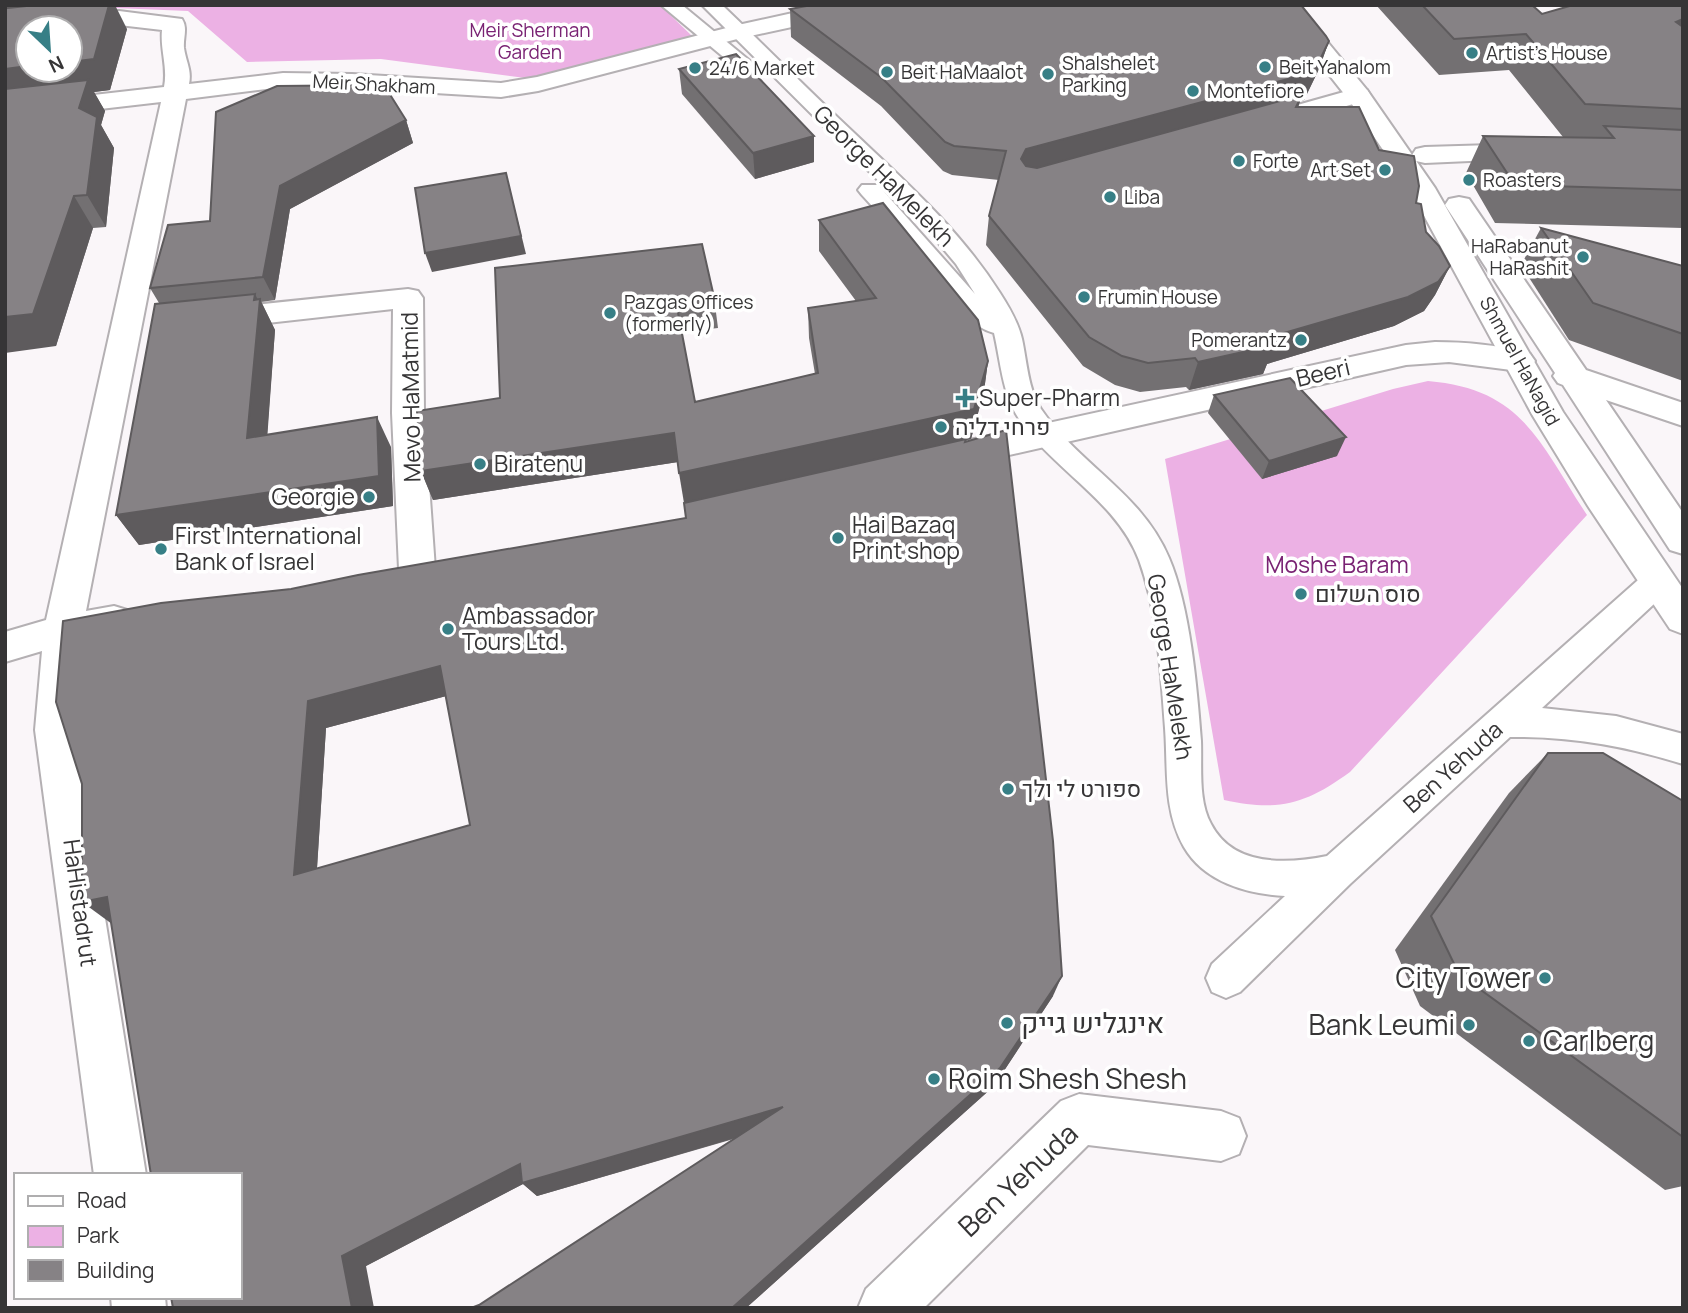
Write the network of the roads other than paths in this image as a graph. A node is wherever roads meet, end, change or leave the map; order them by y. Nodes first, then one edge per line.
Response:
1 (670, 5) edge
2 (711, 5) edge
3 (861, 5) edge
4 (1285, 5) edge
5 (1304, 5) edge
6 (5, 26) edge
7 (738, 32) junction
8 (713, 38) junction
9 (173, 93) junction
10 (1358, 95) junction
11 (5, 113) edge
12 (1242, 128) edge
13 (1550, 151) edge
14 (1425, 155) junction
15 (155, 325) junction
16 (1007, 335) junction
17 (1519, 361) junction
18 (1574, 377) junction
19 (1683, 415) edge
20 (1046, 435) junction
21 (922, 463) edge
22 (1683, 541) edge
23 (1683, 557) edge
24 (417, 569) edge
25 (1657, 582) junction
26 (145, 616) edge
27 (1683, 619) edge
28 (63, 630) junction
29 (5, 647) edge
30 (1503, 722) junction
31 (1683, 749) edge
32 (1337, 872) junction
33 (1226, 978) dead end
34 (1220, 1136) dead end
35 (120, 1173) edge
36 (884, 1308) edge

1 - 8 lane
2 - 7 lane, George HaMelekh
3 - 7 street, Meir Shakham
4 - 10 street, Shmuel HaNagid
5 - 14 street, Shmuel HaNagid
6 - 9 street
7 - 8 street, Meir Shakham
7 - 16 lane, George HaMelekh
8 - 9 street, Meir Shakham
8 - 16 lane
9 - 11 street, Meir Shakham
9 - 15 street
10 - 12 street
10 - 17 street, Shmuel HaNagid
13 - 14 street
14 - 18 street, Shmuel HaNagid
15 - 24 street, Mevo HaMatmid
15 - 28 street
16 - 20 lane, George HaMelekh
17 - 18 street, Beeri
17 - 20 street, Beeri
17 - 25 street, Shmuel HaNagid
18 - 19 street, Beeri
18 - 22 street, Shmuel HaNagid
20 - 21 street, Beeri
20 - 32 lane, George HaMelekh
23 - 25 street, Ben Yehuda
25 - 27 street, Shmuel HaNagid
25 - 30 lane, Ben Yehuda
26 - 28 street
28 - 29 street
28 - 35 street, HaHistadrut
30 - 31 lane
30 - 32 lane, Ben Yehuda
32 - 33 lane, Ben Yehuda
34 - 36 street, Ben Yehuda

